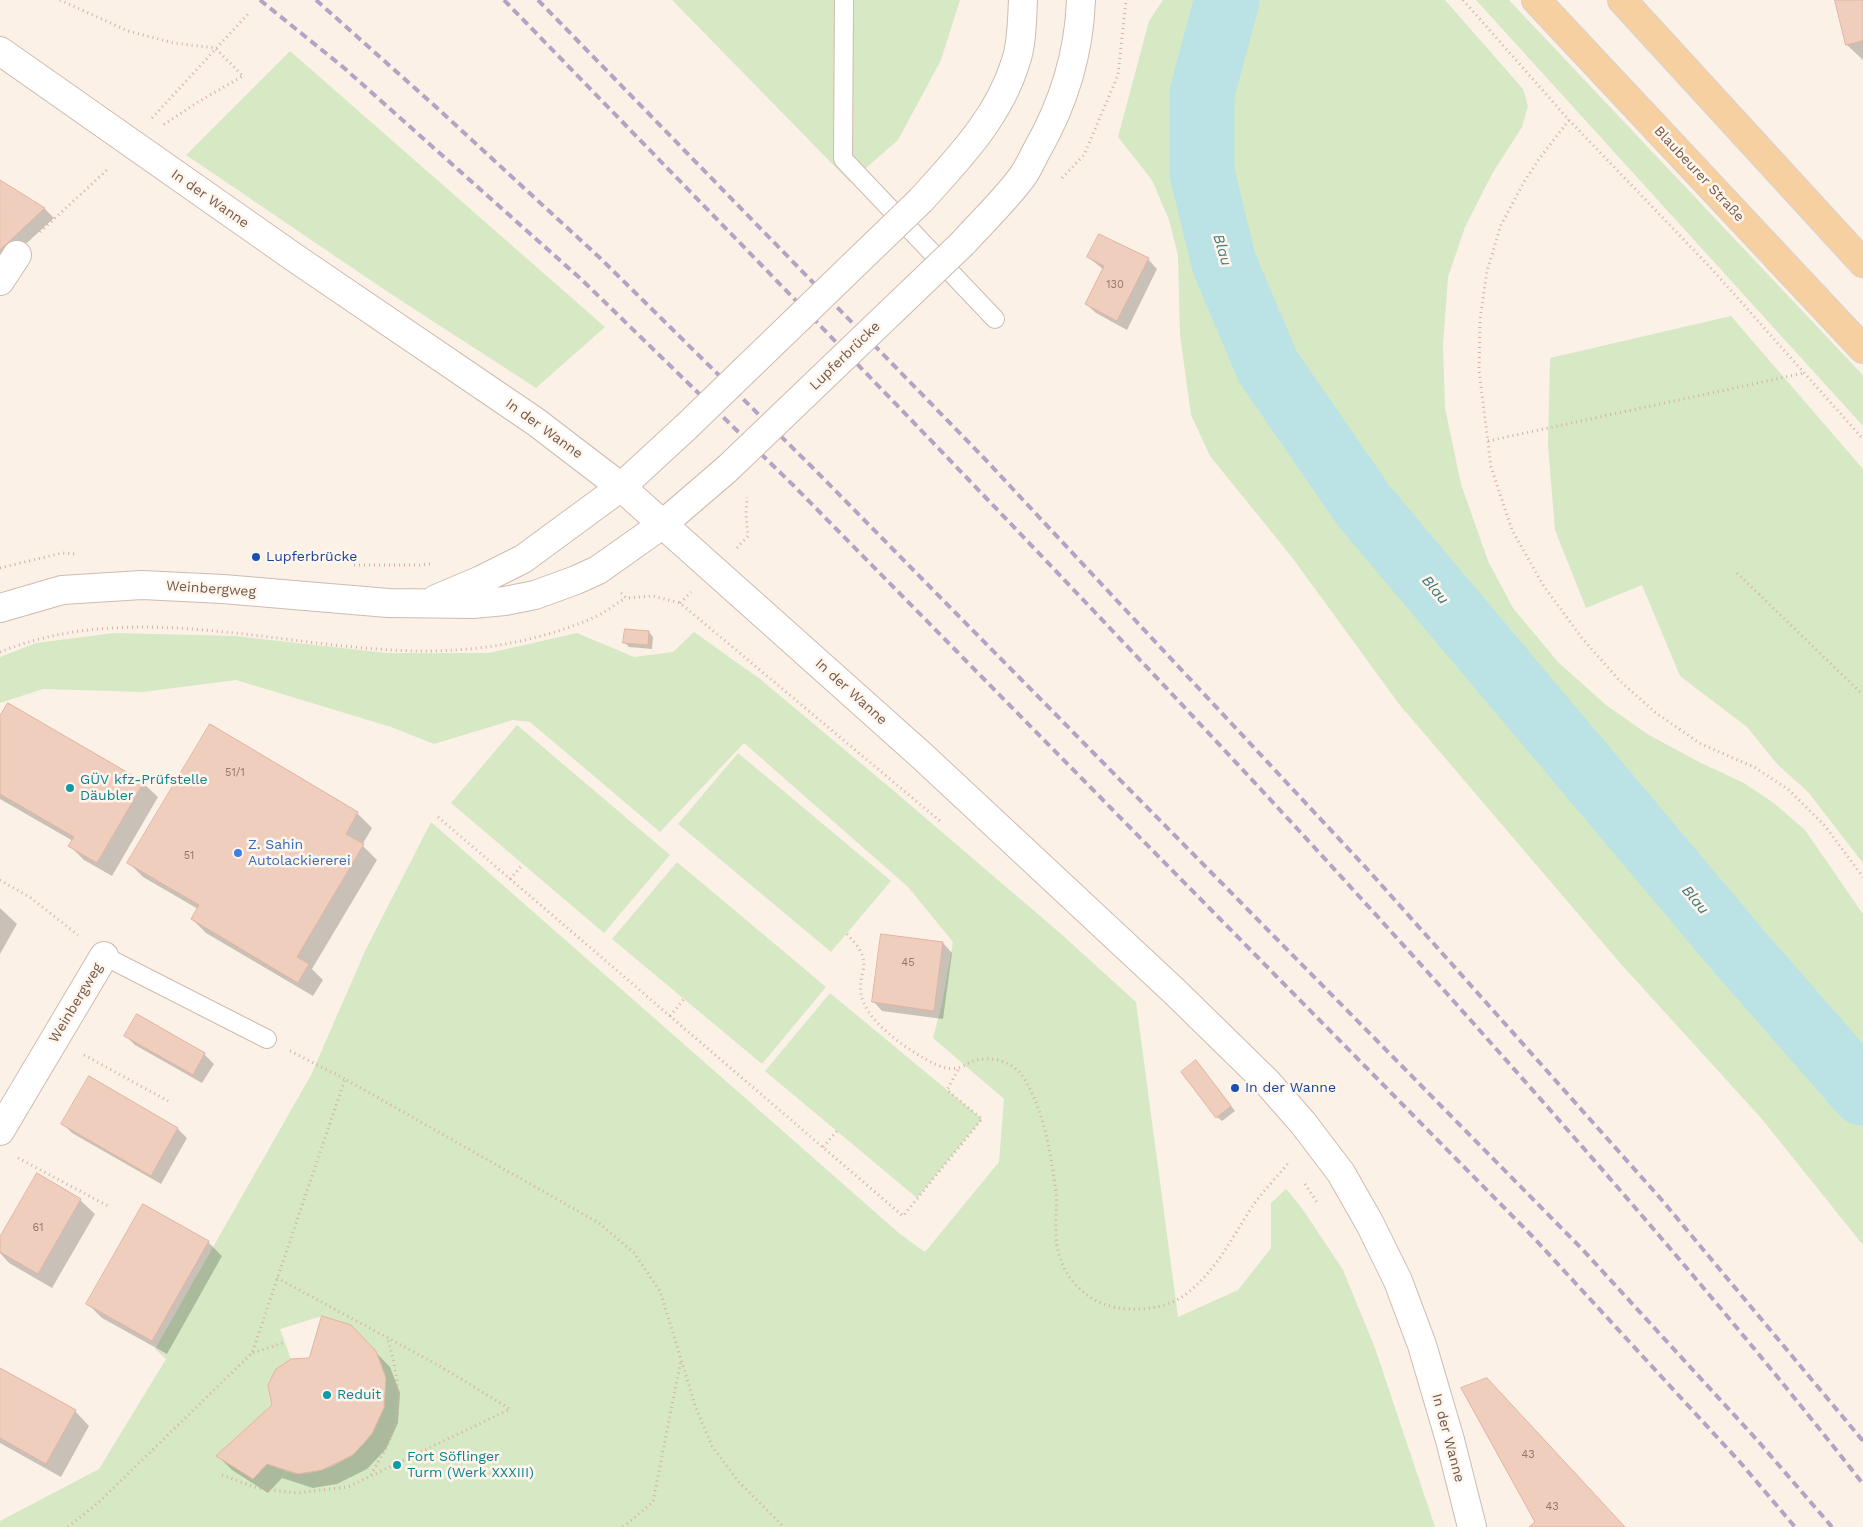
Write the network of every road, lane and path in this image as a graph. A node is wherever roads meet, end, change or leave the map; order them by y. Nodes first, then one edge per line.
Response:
1 (60, 0) edge
2 (844, 0) edge
3 (1023, 0) edge
4 (1081, 0) edge
5 (1463, 0) edge
6 (1536, 0) edge
7 (1622, 0) edge
8 (248, 14) dead end
9 (215, 48) junction
10 (0, 51) edge
11 (150, 119) dead end
12 (1569, 120) junction
13 (130, 143) junction
14 (111, 166) dead end
15 (17, 255) joint
16 (1863, 263) edge
17 (0, 281) edge
18 (995, 320) dead end
19 (1863, 348) edge
20 (1805, 373) junction
21 (1863, 439) edge
22 (1488, 441) junction
23 (621, 487) junction
24 (747, 488) dead end
25 (663, 524) junction
26 (82, 554) dead end
27 (438, 562) dead end
28 (349, 564) dead end
29 (0, 568) edge
30 (598, 570) junction
31 (714, 571) junction
32 (1737, 573) dead end
33 (626, 598) junction
34 (424, 604) junction
35 (0, 608) edge
36 (0, 652) edge
37 (1863, 695) edge
38 (438, 817) dead end
39 (942, 823) dead end
40 (522, 864) dead end
41 (1863, 877) edge
42 (510, 879) junction
43 (0, 880) edge
44 (846, 934) dead end
45 (104, 956) junction
46 (684, 999) dead end
47 (670, 1016) junction
48 (55, 1039) junction
49 (267, 1039) joint
50 (959, 1068) junction
51 (345, 1079) junction
52 (168, 1100) dead end
53 (0, 1131) edge
54 (836, 1131) dead end
55 (823, 1147) junction
56 (1284, 1155) dead end
57 (17, 1157) dead end
58 (1290, 1162) junction
59 (1294, 1169) dead end
60 (1304, 1183) dead end
61 (108, 1206) dead end
62 (1319, 1206) dead end
63 (277, 1278) junction
64 (388, 1338) junction
65 (285, 1342) dead end
66 (252, 1353) junction
67 (681, 1358) junction
68 (222, 1475) dead end
69 (371, 1476) junction
70 (68, 1527) edge
71 (623, 1527) edge
72 (784, 1527) edge
73 (1472, 1527) edge

1 - 9 path
2 - 18 lane
3 - 23 street, Weinbergweg, bridge
4 - 25 street, Lupferbrücke, bridge
5 - 12 path
6 - 19 main road, Blaubeurer Straße
7 - 16 main road
8 - 9 path
9 - 11 path
9 - 13 path
10 - 13 street, In der Wanne
12 - 20 path
12 - 22 path
13 - 23 street, In der Wanne
14 - 15 path
15 - 17 street
20 - 21 path
20 - 22 path
22 - 41 path
23 - 25 street, In der Wanne
23 - 34 street, Weinbergweg
24 - 31 path
25 - 30 street, Weinbergweg
25 - 31 street, In der Wanne
26 - 29 path
27 - 28 path
30 - 33 path
30 - 34 street, Weinbergweg
31 - 73 street, In der Wanne
32 - 37 path
33 - 36 path
33 - 39 path
34 - 35 street, Weinbergweg
38 - 42 path
40 - 42 path
42 - 47 path
43 - 45 path
44 - 50 path
45 - 48 street, Weinbergweg
45 - 49 lane, Weinbergweg
46 - 47 path
47 - 55 path
48 - 52 path
48 - 53 street, Weinbergweg
49 - 51 path
50 - 55 path
50 - 58 path
51 - 63 path
51 - 67 path
54 - 55 path
56 - 58 path
57 - 61 path
58 - 59 path
60 - 62 path
63 - 64 path
63 - 66 path
64 - 69 path
64 - 69 path
65 - 66 path
66 - 70 path
67 - 71 path
67 - 72 path
68 - 69 path

